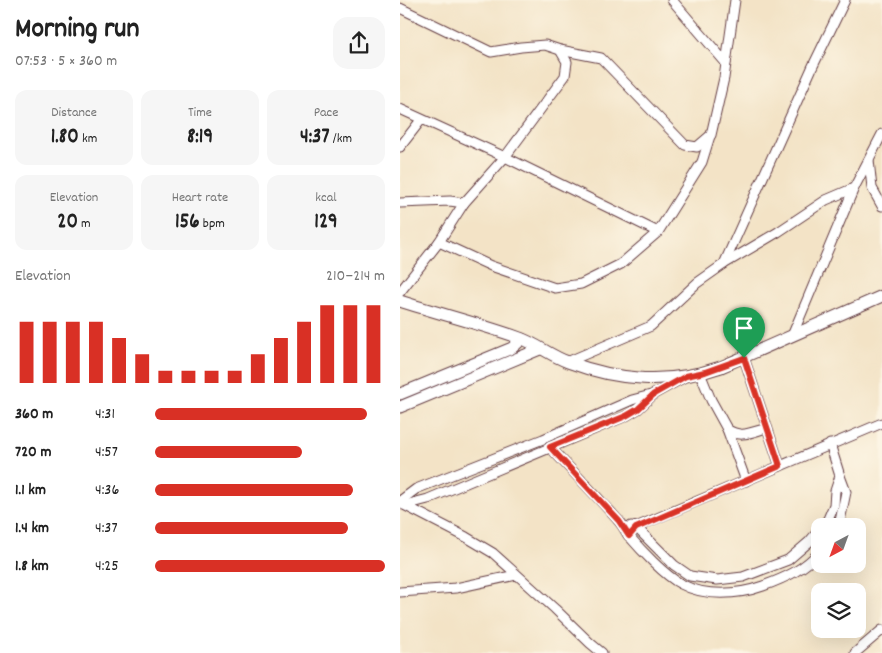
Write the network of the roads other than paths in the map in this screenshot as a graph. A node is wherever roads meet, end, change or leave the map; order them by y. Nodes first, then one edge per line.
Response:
1 (672, 0) edge
2 (736, 0) edge
3 (844, 0) edge
4 (400, 8) edge
5 (560, 50) junction
6 (726, 64) junction
7 (400, 109) edge
8 (421, 120) junction
9 (882, 134) edge
10 (711, 135) junction
11 (400, 147) edge
12 (505, 157) junction
13 (869, 160) junction
14 (854, 188) junction
15 (400, 203) edge
16 (464, 203) junction
17 (882, 206) edge
18 (658, 232) junction
19 (439, 242) junction
20 (724, 264) junction
21 (400, 292) edge
22 (882, 296) edge
23 (400, 301) edge
24 (792, 336) junction
25 (522, 339) junction
26 (540, 349) junction
27 (744, 358) junction
28 (567, 362) junction
29 (700, 373) junction
30 (686, 376) junction
31 (400, 394) edge
32 (654, 394) junction
33 (400, 407) edge
34 (882, 423) edge
35 (767, 428) junction
36 (727, 429) junction
37 (830, 444) junction
38 (550, 447) junction
39 (780, 466) junction
40 (840, 476) junction
41 (746, 481) junction
42 (402, 504) edge
43 (828, 518) edge
44 (841, 518) edge
45 (619, 521) junction
46 (636, 528) junction
47 (629, 536) junction
48 (811, 540) edge
49 (811, 561) edge
50 (516, 575) junction
51 (400, 592) edge
52 (882, 630) edge
53 (602, 653) edge
54 (855, 653) edge

1 - 6 street
2 - 6 street
3 - 20 street
4 - 5 street
5 - 10 street
5 - 12 street
6 - 10 street
7 - 8 street
8 - 11 street
8 - 12 street
9 - 13 street
10 - 18 street
12 - 16 street
12 - 18 street
13 - 14 street
13 - 17 street
14 - 20 street
14 - 24 street
15 - 16 street
16 - 19 street
18 - 19 street
19 - 21 street
20 - 28 street
22 - 24 street
23 - 25 street
24 - 27 street
25 - 26 street
25 - 31 street
26 - 28 street
26 - 33 street
27 - 29 street
27 - 35 street
28 - 30 street
29 - 30 street
29 - 36 street
30 - 32 street
32 - 38 street
32 - 42 street
34 - 37 street
35 - 36 street
35 - 39 street
36 - 41 street
37 - 39 street
37 - 40 street
38 - 42 street
38 - 45 street
39 - 41 street
40 - 43 street
40 - 44 street
41 - 46 street
42 - 50 street
45 - 46 street
45 - 47 street
46 - 47 street
46 - 48 street
47 - 49 street
50 - 51 street
50 - 53 street
52 - 54 street

